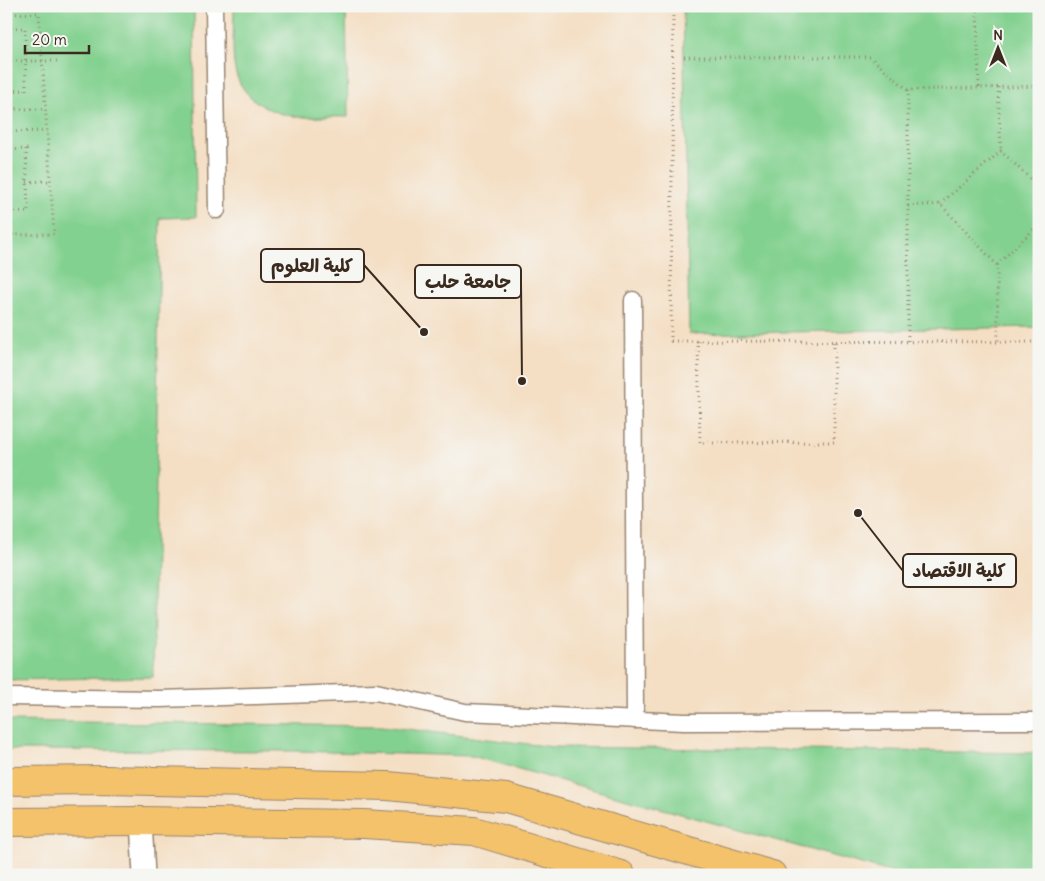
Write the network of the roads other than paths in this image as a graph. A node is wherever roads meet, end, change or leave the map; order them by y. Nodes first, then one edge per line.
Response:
1 (214, 6) edge
2 (217, 210) dead end
3 (633, 300) dead end
4 (6, 697) edge
5 (634, 720) junction
6 (1039, 721) edge
7 (6, 781) edge
8 (141, 821) junction
9 (6, 822) edge
10 (144, 875) edge
11 (621, 875) edge
12 (772, 875) edge

1 - 2 street
3 - 5 street
4 - 5 street
5 - 6 street
7 - 12 main road
8 - 9 main road
8 - 10 street
8 - 11 main road

